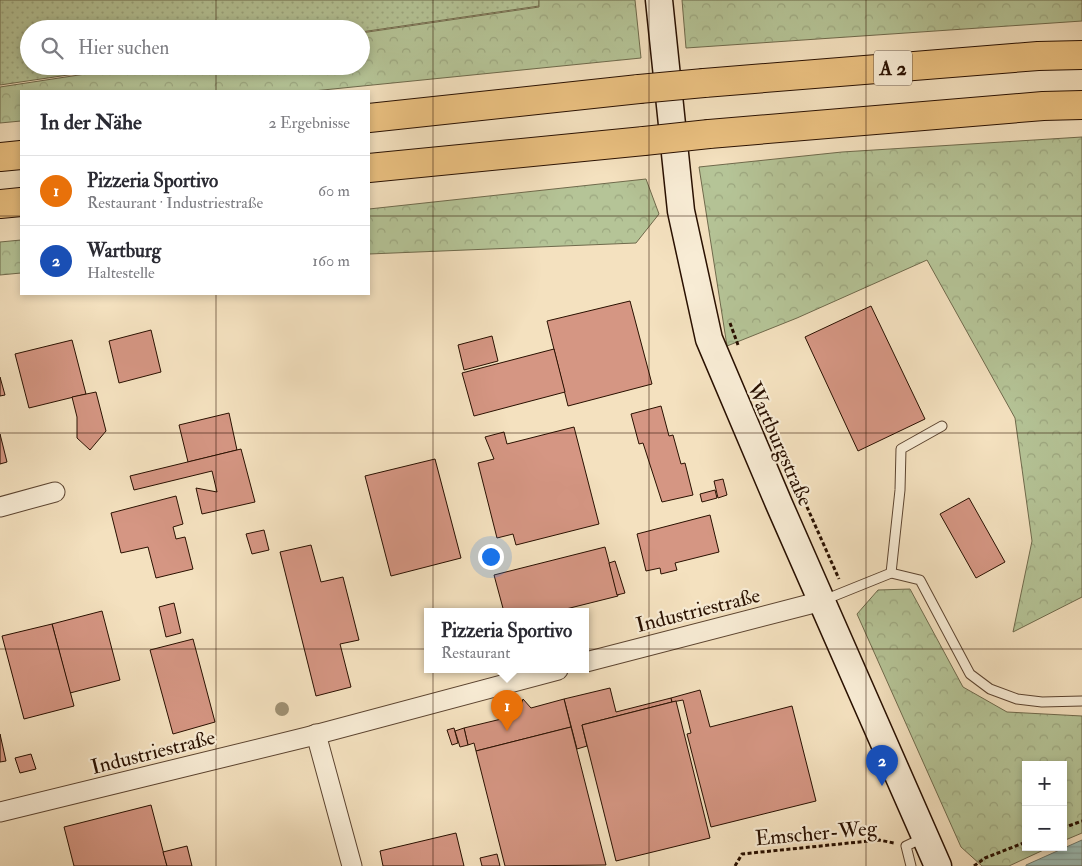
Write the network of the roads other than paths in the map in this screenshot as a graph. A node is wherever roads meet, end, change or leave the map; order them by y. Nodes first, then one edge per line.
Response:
1 (659, 0) edge
2 (1082, 55) edge
3 (1082, 105) edge
4 (370, 118) edge
5 (20, 155) edge
6 (0, 157) edge
7 (370, 168) edge
8 (20, 202) edge
9 (0, 204) edge
10 (942, 426) dead end
11 (55, 492) dead end
12 (0, 507) edge
13 (891, 573) junction
14 (833, 596) junction
15 (589, 661) edge
16 (547, 673) edge
17 (1082, 700) edge
18 (316, 734) junction
19 (0, 812) edge
20 (916, 841) junction
21 (352, 866) edge
22 (911, 866) edge
23 (938, 866) edge

1 - 14 main road, Wartburgstraße
2 - 4 highway, A 2, bridge
3 - 7 highway, A 2, bridge
5 - 6 highway
8 - 9 highway
10 - 13 lane
11 - 12 street
13 - 14 lane
13 - 17 lane
14 - 15 street, Industriestraße
14 - 20 main road, Wartburgstraße
16 - 18 street, Industriestraße
18 - 19 street, Industriestraße
18 - 21 street
20 - 22 lane
20 - 23 main road, Wartburgstraße

